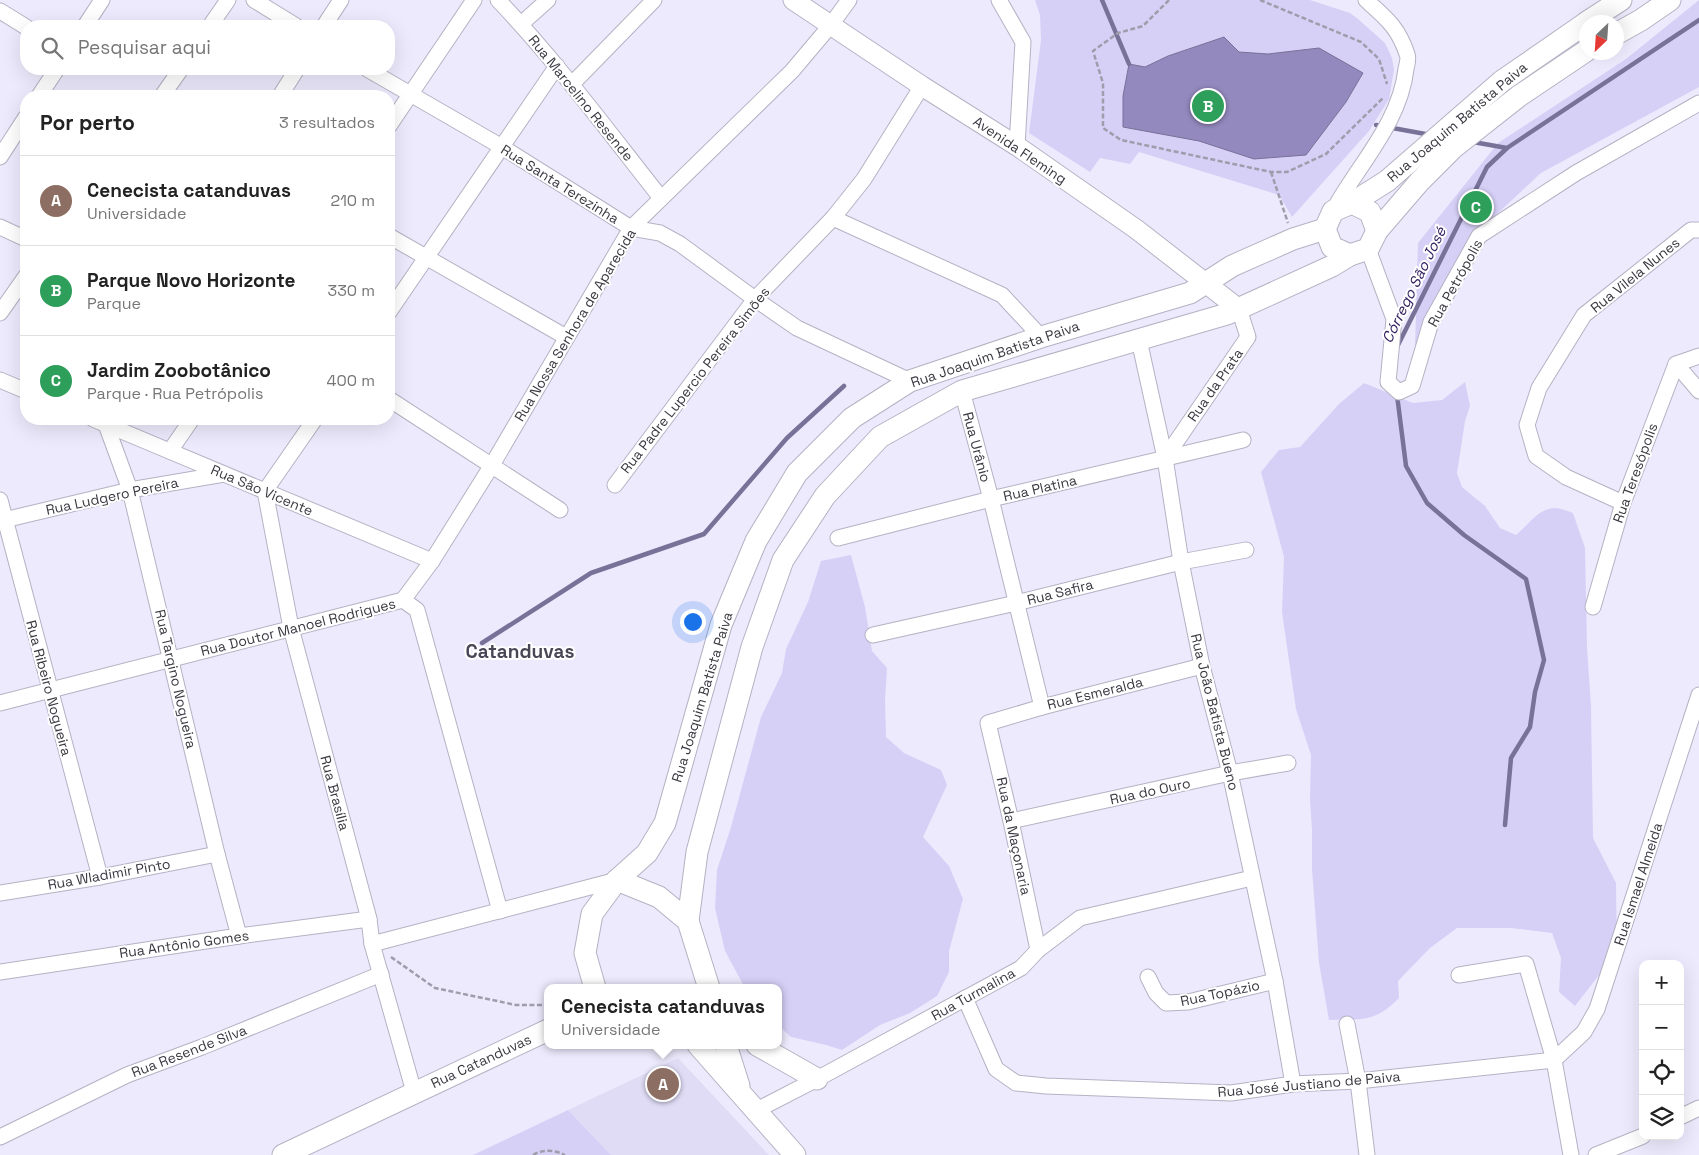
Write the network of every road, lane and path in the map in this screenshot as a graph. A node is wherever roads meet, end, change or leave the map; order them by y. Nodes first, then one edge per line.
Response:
1 (102, 0) edge
2 (228, 0) edge
3 (254, 0) edge
4 (341, 0) edge
5 (474, 0) edge
6 (498, 0) edge
7 (548, 0) edge
8 (654, 0) edge
9 (793, 0) edge
10 (849, 0) edge
11 (999, 0) edge
12 (1169, 0) edge
13 (1260, 0) edge
14 (1366, 0) edge
15 (1670, 0) edge
16 (1613, 2) edge
17 (0, 11) edge
18 (1597, 15) edge
19 (89, 20) edge
20 (214, 20) edge
21 (286, 20) edge
22 (328, 20) edge
23 (20, 23) edge
24 (521, 24) junction
25 (830, 26) junction
26 (1579, 28) edge
27 (1624, 30) edge
28 (1579, 56) edge
29 (557, 66) junction
30 (53, 75) edge
31 (177, 75) edge
32 (293, 75) edge
33 (377, 75) edge
34 (572, 84) junction
35 (922, 86) junction
36 (43, 90) edge
37 (166, 90) edge
38 (284, 90) edge
39 (410, 94) junction
40 (1699, 104) edge
41 (395, 117) edge
42 (20, 125) edge
43 (1018, 146) junction
44 (502, 147) junction
45 (0, 157) edge
46 (1271, 172) junction
47 (661, 198) junction
48 (1336, 214) junction
49 (833, 218) junction
50 (0, 227) edge
51 (631, 228) junction
52 (1699, 230) edge
53 (20, 236) edge
54 (395, 239) edge
55 (1293, 239) junction
56 (1365, 245) junction
57 (426, 257) junction
58 (1205, 282) junction
59 (20, 285) edge
60 (755, 299) junction
61 (395, 303) edge
62 (1239, 309) junction
63 (0, 313) edge
64 (566, 337) junction
65 (1041, 337) junction
66 (1139, 340) junction
67 (1699, 356) edge
68 (1676, 364) junction
69 (0, 380) edge
70 (910, 382) junction
71 (20, 388) edge
72 (962, 390) junction
73 (1699, 391) edge
74 (395, 403) edge
75 (103, 425) edge
76 (110, 425) edge
77 (188, 425) edge
78 (311, 425) edge
79 (1243, 440) dead end
80 (170, 451) junction
81 (1166, 458) junction
82 (492, 465) junction
83 (225, 474) junction
84 (615, 484) dead end
85 (130, 490) junction
86 (266, 491) junction
87 (992, 499) junction
88 (0, 500) edge
89 (1622, 503) junction
90 (560, 510) dead end
91 (3, 520) edge
92 (838, 538) dead end
93 (1246, 550) dead end
94 (432, 560) junction
95 (1181, 562) junction
96 (403, 600) junction
97 (1016, 603) junction
98 (1593, 608) dead end
99 (291, 628) junction
100 (873, 635) dead end
101 (172, 660) junction
102 (1202, 666) junction
103 (49, 691) junction
104 (1699, 695) edge
105 (0, 703) edge
106 (1042, 707) junction
107 (988, 723) joint
108 (1288, 763) dead end
109 (1230, 773) junction
110 (1012, 821) junction
111 (217, 854) junction
112 (100, 877) junction
113 (1252, 878) junction
114 (616, 880) junction
115 (0, 893) edge
116 (500, 911) junction
117 (369, 919) junction
118 (688, 921) junction
119 (238, 936) junction
120 (372, 944) junction
121 (1038, 950) junction
122 (0, 972) edge
123 (381, 974) junction
124 (1459, 975) dead end
125 (1148, 977) dead end
126 (1275, 981) junction
127 (594, 984) edge
128 (706, 984) edge
129 (965, 998) junction
130 (544, 1005) edge
131 (1348, 1024) dead end
132 (544, 1032) edge
133 (702, 1049) edge
134 (727, 1049) edge
135 (763, 1049) edge
136 (1554, 1060) junction
137 (817, 1079) junction
138 (1358, 1081) junction
139 (1293, 1084) junction
140 (414, 1092) junction
141 (741, 1094) junction
142 (1699, 1108) edge
143 (755, 1111) junction
144 (1684, 1115) edge
145 (0, 1137) edge
146 (1639, 1138) edge
147 (283, 1155) edge
148 (533, 1155) edge
149 (565, 1155) edge
150 (795, 1155) edge
151 (1367, 1155) edge
152 (1571, 1155) edge
153 (1596, 1155) edge

1 - 19 street
2 - 20 street
3 - 21 street
4 - 22 street
5 - 39 street
6 - 24 street, Rua Marcelino Resende
7 - 24 street
8 - 34 street
9 - 25 street, Avenida Fleming
10 - 25 street, Rua Nossa Senhora de Aparecida
11 - 43 street
12 - 46 path
13 - 46 path
14 - 48 street
15 - 27 main road
16 - 18 main road, Rua Joaquim Batista Paiva
17 - 23 street
24 - 29 street, Rua Marcelino Resende
25 - 35 street, Avenida Fleming
25 - 47 street, Rua Nossa Senhora de Aparecida
26 - 48 main road, Rua Joaquim Batista Paiva
28 - 56 main road, Rua Joaquim Batista Paiva
29 - 34 street, Rua Marcelino Resende
29 - 44 street
30 - 36 street
31 - 37 street
32 - 38 street
33 - 39 street, Rua Santa Terezinha
34 - 47 street, Rua Marcelino Resende
35 - 43 street, Avenida Fleming
35 - 49 street, Rua Padre Lupercio Pereira Simões
39 - 41 street
39 - 44 street, Rua Santa Terezinha
40 - 56 street, Rua Petrópolis
42 - 45 street
43 - 58 street, Avenida Fleming
44 - 51 street, Rua Santa Terezinha
44 - 57 street
46 - 55 path
47 - 51 street, Rua Nossa Senhora de Aparecida
48 - 55 main road, Rua Joaquim Batista Paiva
48 - 56 main road
48 - 56 main road
49 - 60 street, Rua Padre Lupercio Pereira Simões
49 - 65 street
50 - 53 street
51 - 60 street, Rua Santa Terezinha
51 - 64 street, Rua Nossa Senhora de Aparecida
52 - 89 street, Rua Vilela Nunes
54 - 57 street
55 - 58 main road, Rua Joaquim Batista Paiva
56 - 62 main road, Rua Joaquim Batista Paiva
57 - 61 street
57 - 64 street
58 - 62 street, Avenida Fleming
58 - 65 main road, Rua Joaquim Batista Paiva
59 - 63 street
60 - 70 street, Rua Santa Terezinha
60 - 84 street, Rua Padre Lupercio Pereira Simões
62 - 66 main road, Rua Joaquim Batista Paiva
62 - 81 street, Rua da Prata
64 - 82 street, Rua Nossa Senhora de Aparecida
65 - 70 main road, Rua Joaquim Batista Paiva
66 - 72 main road, Rua Joaquim Batista Paiva
66 - 81 street, Rua João Batista Bueno
67 - 68 street
68 - 73 street
68 - 89 street, Rua Teresópolis
69 - 71 street
70 - 114 main road, Rua Joaquim Batista Paiva
72 - 87 street, Rua Urânio
72 - 118 main road, Rua Joaquim Batista Paiva
74 - 82 street
75 - 85 street, Rua Targino Nogueira
76 - 80 street, Rua São Vicente
77 - 80 street
78 - 86 street
79 - 81 street, Rua Platina
80 - 83 street, Rua São Vicente
81 - 87 street, Rua Platina
81 - 95 street, Rua João Batista Bueno
82 - 90 street
82 - 94 street, Rua Nossa Senhora de Aparecida
83 - 85 street, Rua Ludgero Pereira
83 - 86 street, Rua São Vicente
85 - 91 street, Rua Ludgero Pereira
85 - 101 street, Rua Targino Nogueira
86 - 94 street, Rua São Vicente
86 - 99 street, Rua Brasília
87 - 92 street, Rua Platina
87 - 97 street, Rua Urânio
88 - 91 street, Rua Ribeiro Nogueira
89 - 98 street, Rua Teresópolis
91 - 103 street, Rua Ribeiro Nogueira
93 - 95 street, Rua Safira
94 - 96 street, Rua Doutor Manoel Rodrigues
95 - 97 street, Rua Safira
95 - 102 street, Rua João Batista Bueno
96 - 99 street, Rua Doutor Manoel Rodrigues
96 - 116 street
97 - 100 street, Rua Safira
97 - 106 street, Rua Urânio
99 - 101 street, Rua Doutor Manoel Rodrigues
99 - 117 street, Rua Brasília
101 - 103 street, Rua Doutor Manoel Rodrigues
101 - 111 street, Rua Targino Nogueira
102 - 106 street, Rua Esmeralda
102 - 109 street, Rua João Batista Bueno
103 - 105 street, Rua Doutor Manoel Rodrigues
103 - 112 street, Rua Ribeiro Nogueira
104 - 136 street, Rua Ismael Almeida
106 - 107 street, Rua Esmeralda
107 - 110 street, Rua da Maçonaria
108 - 109 street, Rua do Ouro
109 - 110 street, Rua do Ouro
109 - 113 street, Rua João Batista Bueno
110 - 121 street, Rua da Maçonaria
111 - 112 street, Rua Wladimir Pinto
111 - 119 street, Rua Targino Nogueira
112 - 115 street, Rua Wladimir Pinto
113 - 121 street, Rua Turmalina
113 - 126 street, Rua João Batista Bueno
114 - 116 street
114 - 118 main road
114 - 127 main road, Rua Joaquim Batista Paiva
116 - 120 street
117 - 119 street, Rua Antônio Gomes
117 - 120 street, Rua Brasília
118 - 128 main road, Rua Joaquim Batista Paiva
119 - 122 street, Rua Antônio Gomes
120 - 123 street, Rua Brasília
120 - 130 path
121 - 129 street, Rua Turmalina
123 - 140 street, Rua Brasília
123 - 145 street, Rua Resende Silva
124 - 136 street
125 - 126 street, Rua Topázio
126 - 139 street, Rua João Batista Bueno
129 - 137 street, Rua Turmalina
129 - 139 street, Rua José Justiano de Paiva
131 - 138 street
132 - 140 main road, Rua Catanduvas
133 - 141 main road
134 - 141 main road
135 - 137 main road
136 - 138 street, Rua José Justiano de Paiva
136 - 152 street
137 - 143 street, Rua Turmalina
138 - 139 street, Rua José Justiano de Paiva
138 - 151 street
140 - 147 main road, Rua Catanduvas
141 - 143 main road
142 - 144 street
143 - 150 main road
146 - 153 street
148 - 149 path

